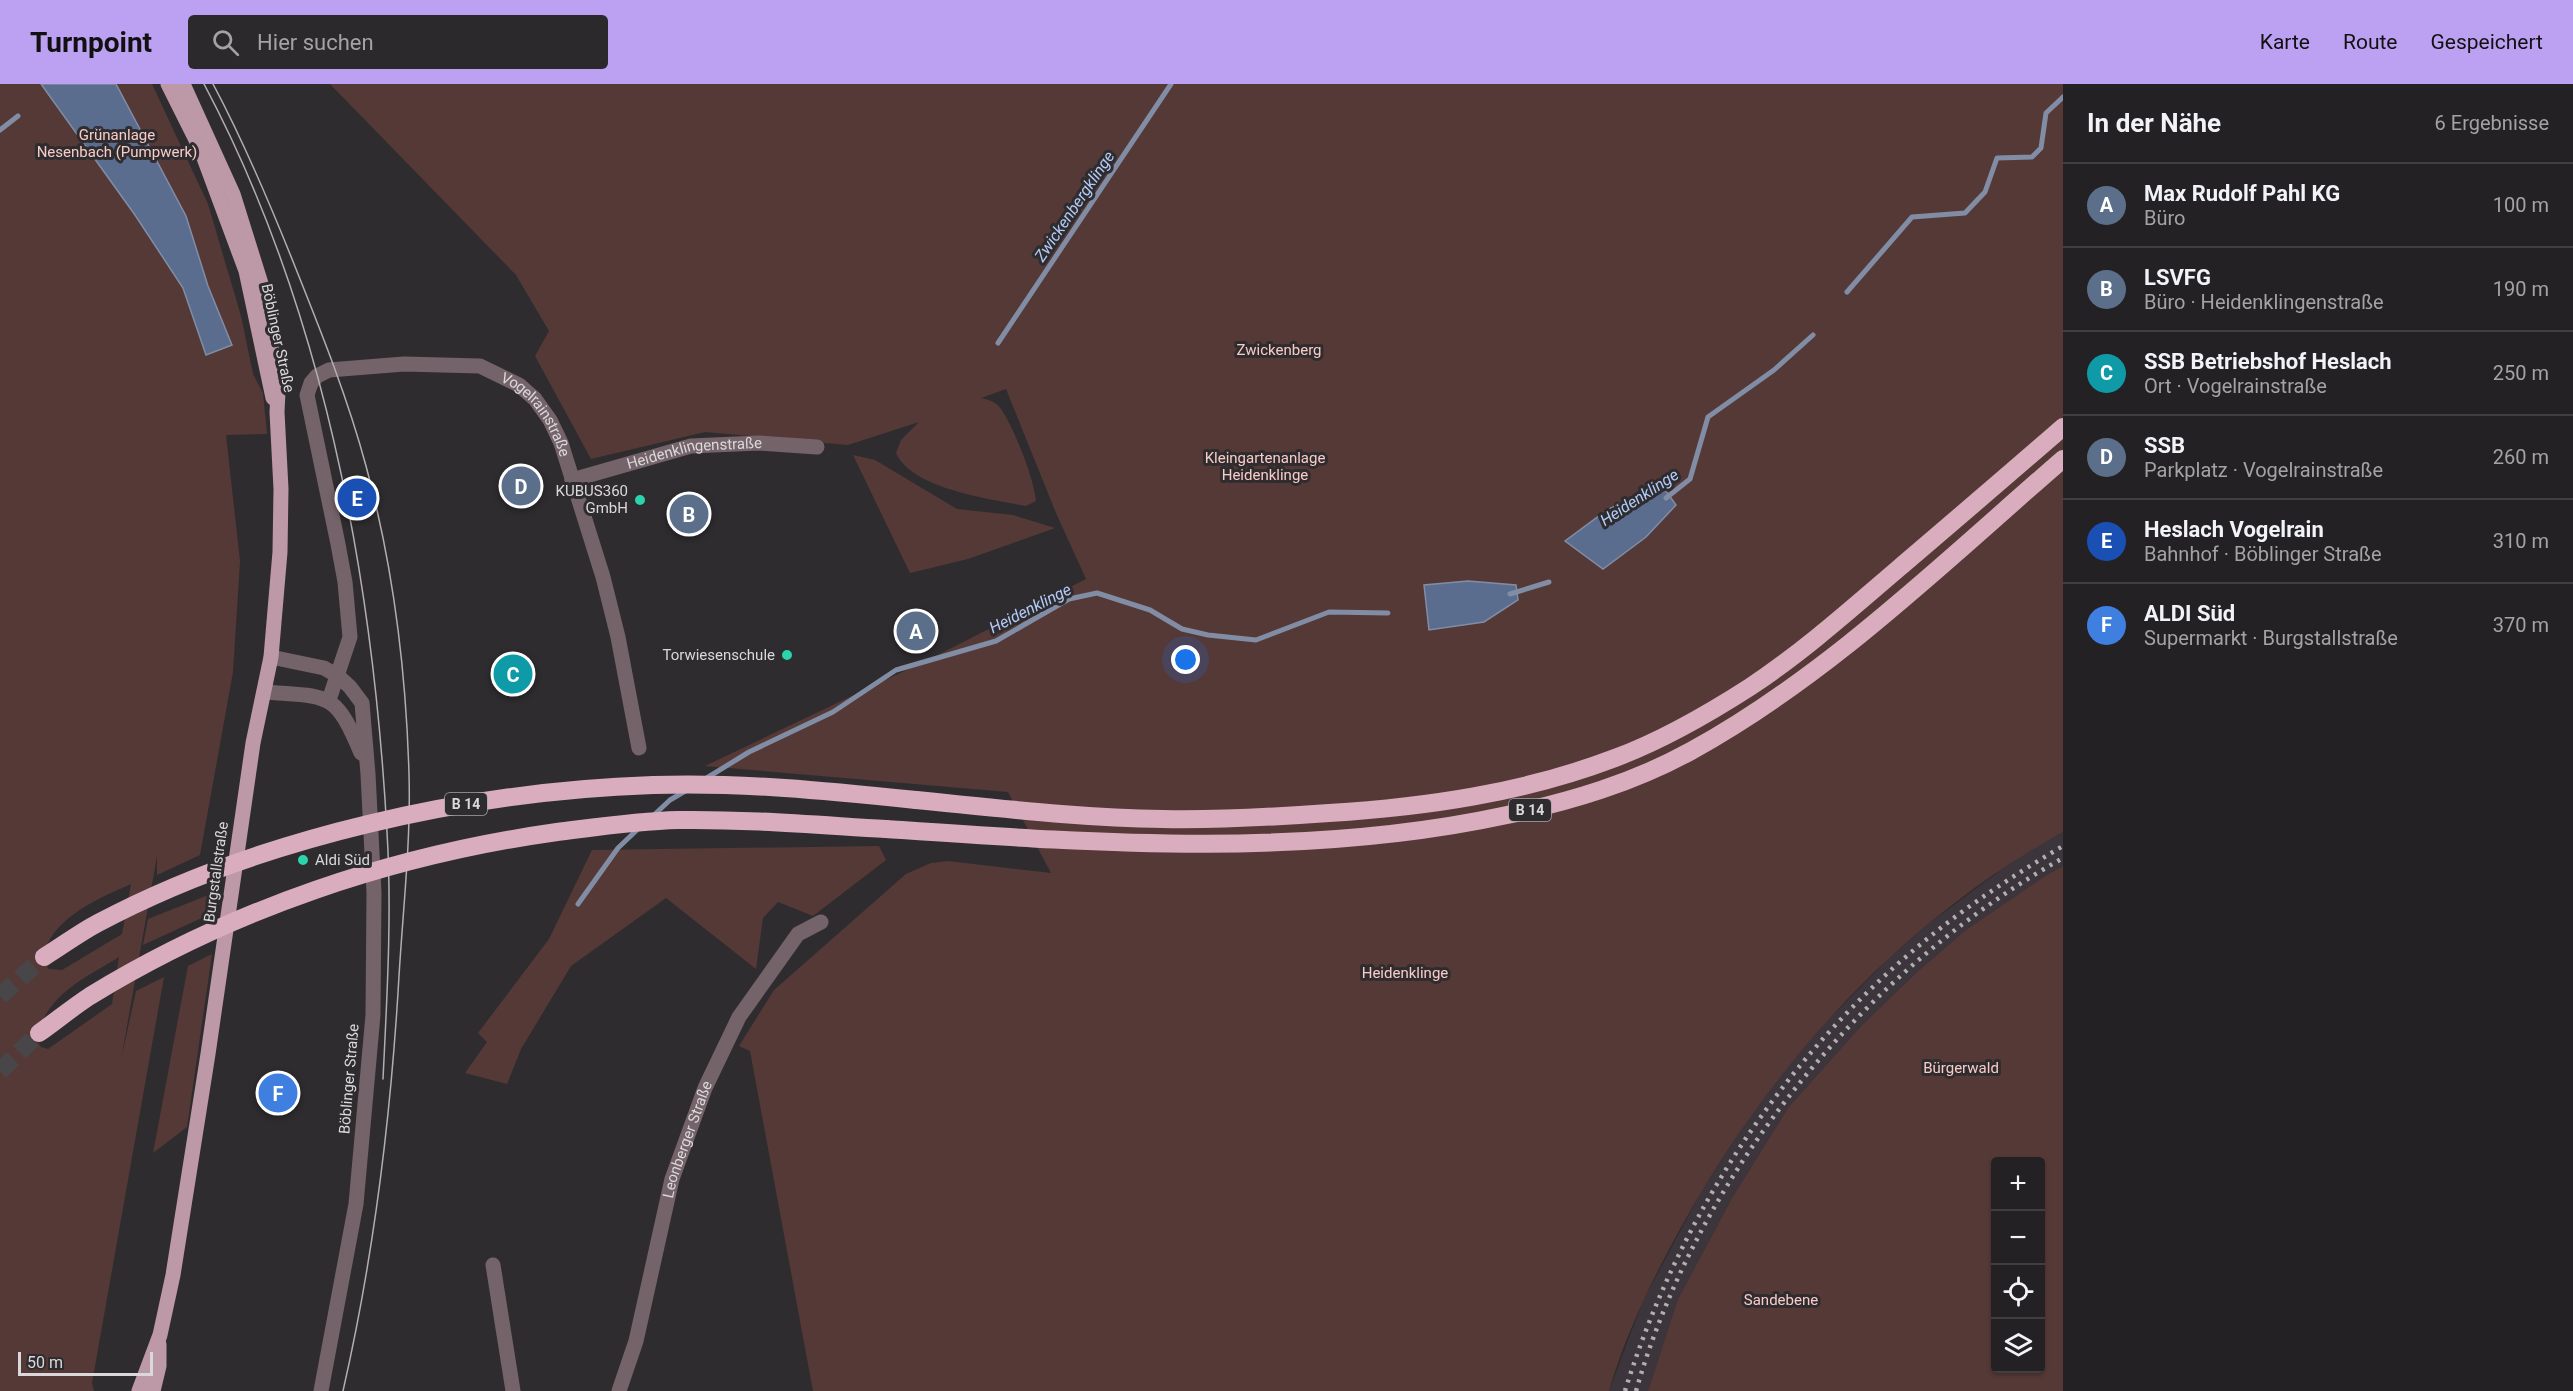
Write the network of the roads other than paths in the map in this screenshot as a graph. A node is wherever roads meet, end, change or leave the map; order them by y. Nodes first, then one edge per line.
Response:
1 (168, 84) edge
2 (183, 84) edge
3 (348, 367) joint
4 (277, 412) junction
5 (2063, 427) edge
6 (818, 447) dead end
7 (2063, 459) edge
8 (572, 480) junction
9 (271, 657) junction
10 (338, 676) junction
11 (264, 692) junction
12 (329, 700) junction
13 (639, 748) dead end
14 (366, 767) junction
15 (821, 922) dead end
16 (44, 957) tunnel mouth
17 (39, 1034) tunnel mouth
18 (493, 1265) dead end
19 (160, 1335) junction
20 (139, 1391) edge
21 (153, 1391) edge
22 (321, 1391) edge
23 (513, 1391) edge
24 (619, 1391) edge

1 - 4 main road, Böblinger Straße
2 - 4 main road, Böblinger Straße
3 - 8 street, Vogelrainstraße
3 - 10 street, Böblinger Straße
4 - 9 main road, Burgstallstraße
5 - 16 highway, B 14, bridge
6 - 8 street, Heidenklingenstraße
7 - 17 highway, B 14, bridge
8 - 13 street, Vogelrainstraße
9 - 10 street, Böblinger Straße
9 - 11 main road, Burgstallstraße
10 - 12 street, Böblinger Straße
10 - 14 street, Böblinger Straße
11 - 12 street
11 - 19 main road, Burgstallstraße
12 - 14 street, Böblinger Straße
14 - 22 street, Böblinger Straße
15 - 24 street, Leonberger Straße
18 - 23 street
19 - 20 main road, Burgstallstraße
19 - 21 main road, Burgstallstraße

